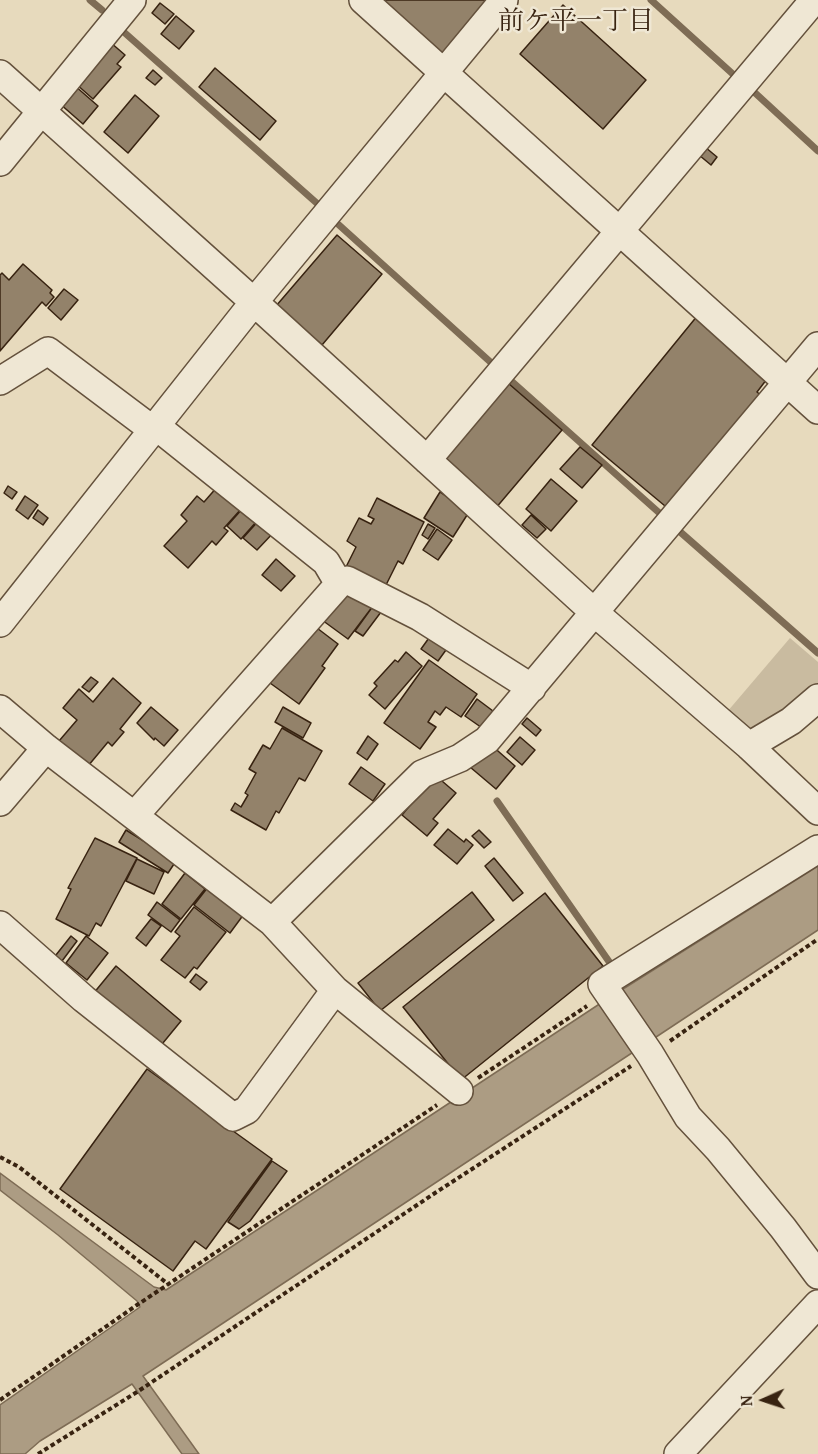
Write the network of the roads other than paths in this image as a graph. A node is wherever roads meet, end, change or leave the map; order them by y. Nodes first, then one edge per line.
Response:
1 (132, 0) edge
2 (363, 0) edge
3 (504, 0) edge
4 (814, 0) edge
5 (444, 73) junction
6 (0, 74) edge
7 (41, 111) junction
8 (0, 162) edge
9 (619, 231) junction
10 (254, 302) junction
11 (818, 346) edge
12 (0, 381) edge
13 (788, 383) junction
14 (818, 410) edge
15 (154, 428) junction
16 (427, 460) junction
17 (339, 584) junction
18 (595, 613) junction
19 (0, 623) edge
20 (532, 688) junction
21 (818, 698) edge
22 (0, 709) edge
23 (749, 746) junction
24 (46, 748) junction
25 (0, 802) edge
26 (818, 811) edge
27 (135, 816) junction
28 (818, 849) edge
29 (272, 922) junction
30 (0, 925) edge
31 (335, 990) junction
32 (459, 1091) road end
33 (818, 1275) edge
34 (818, 1304) edge
35 (678, 1454) edge

1 - 7 street
2 - 5 street
3 - 5 street
4 - 9 street
5 - 9 street
5 - 10 street
6 - 7 street
7 - 8 street
7 - 10 street
9 - 13 street
9 - 16 street
10 - 15 street
10 - 16 street
11 - 13 street
12 - 15 street
13 - 14 street
13 - 18 street
15 - 17 street
15 - 19 street
16 - 18 street
17 - 20 street
17 - 27 street
18 - 20 street
18 - 23 street
20 - 29 street
21 - 23 street
22 - 24 street
23 - 26 street
24 - 25 street
24 - 27 street
27 - 29 street
28 - 33 street
29 - 31 street
30 - 31 street
31 - 32 street
34 - 35 street

